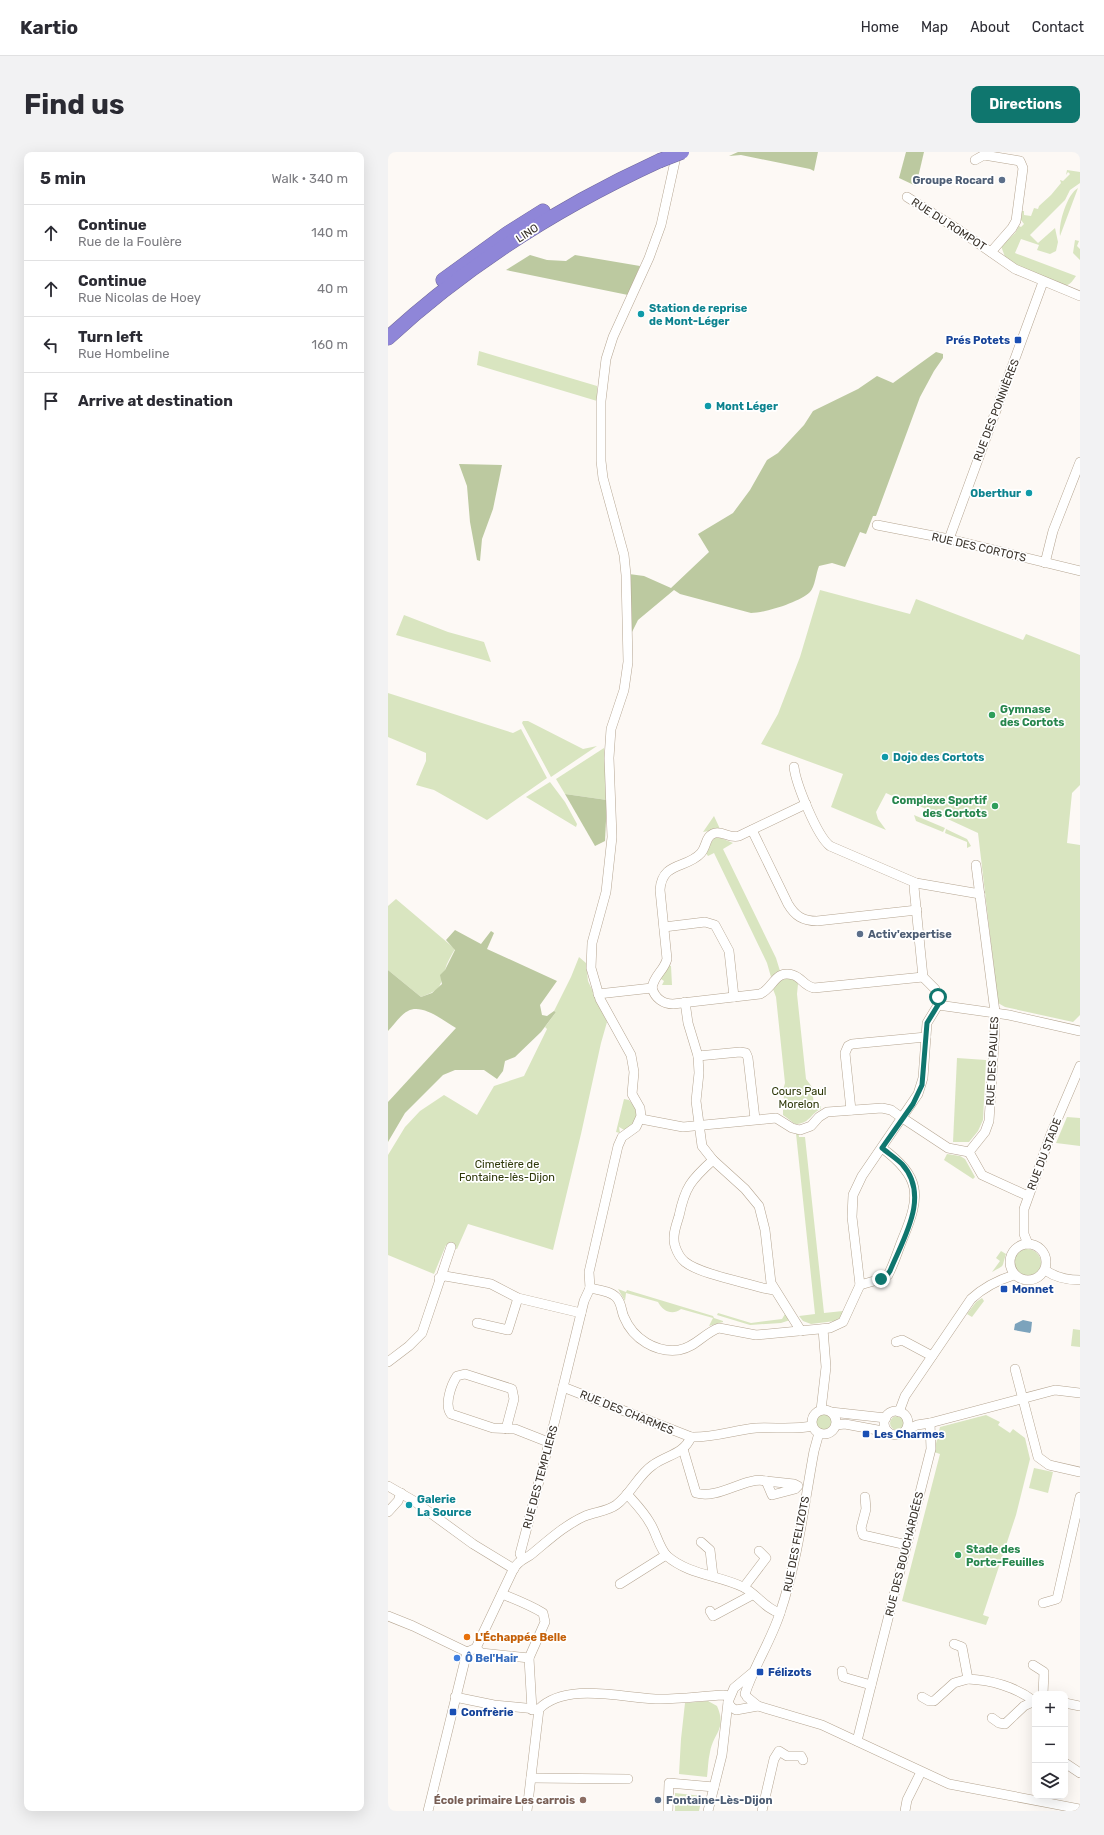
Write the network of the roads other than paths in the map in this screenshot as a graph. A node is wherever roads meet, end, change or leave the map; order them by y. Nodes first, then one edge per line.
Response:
1 (677, 152) edge
2 (682, 152) edge
3 (658, 157) edge
4 (975, 160) dead end
5 (907, 197) dead end
6 (994, 254) junction
7 (1044, 282) junction
8 (1080, 296) edge
9 (388, 326) edge
10 (388, 338) edge
11 (1080, 462) edge
12 (877, 525) dead end
13 (949, 540) junction
14 (1045, 563) junction
15 (1080, 571) edge
16 (794, 767) dead end
17 (806, 804) junction
18 (752, 830) junction
19 (976, 865) dead end
20 (916, 883) junction
21 (980, 894) junction
22 (916, 910) junction
23 (664, 927) junction
24 (923, 977) junction
25 (652, 988) junction
26 (598, 994) junction
27 (734, 997) junction
28 (685, 1002) junction
29 (938, 1005) junction
30 (995, 1012) junction
31 (1080, 1031) edge
32 (926, 1037) junction
33 (698, 1056) junction
34 (1080, 1066) edge
35 (851, 1110) junction
36 (903, 1118) junction
37 (641, 1119) junction
38 (755, 1120) junction
39 (699, 1126) junction
40 (882, 1148) junction
41 (969, 1152) junction
42 (713, 1160) junction
43 (1028, 1196) junction
44 (1028, 1244) junction
45 (451, 1246) dead end
46 (1045, 1270) junction
47 (1014, 1275) junction
48 (439, 1278) junction
49 (1080, 1280) edge
50 (860, 1285) junction
51 (590, 1288) junction
52 (774, 1290) junction
53 (518, 1298) junction
54 (581, 1313) junction
55 (477, 1323) dead end
56 (823, 1329) junction
57 (801, 1330) junction
58 (896, 1342) dead end
59 (932, 1356) junction
60 (388, 1362) edge
61 (1015, 1369) dead end
62 (563, 1387) junction
63 (1080, 1393) edge
64 (1022, 1399) junction
65 (820, 1410) junction
66 (831, 1412) junction
67 (899, 1412) junction
68 (886, 1418) junction
69 (930, 1423) junction
70 (836, 1425) junction
71 (907, 1425) junction
72 (812, 1426) junction
73 (506, 1429) junction
74 (888, 1432) junction
75 (819, 1433) junction
76 (691, 1437) junction
77 (548, 1442) junction
78 (683, 1449) junction
79 (1080, 1472) edge
80 (766, 1481) junction
81 (388, 1486) edge
82 (798, 1486) junction
83 (807, 1488) junction
84 (401, 1493) junction
85 (627, 1494) junction
86 (865, 1497) dead end
87 (1080, 1497) edge
88 (388, 1512) edge
89 (701, 1542) dead end
90 (907, 1546) junction
91 (759, 1551) dead end
92 (666, 1555) junction
93 (523, 1558) junction
94 (514, 1569) junction
95 (712, 1576) junction
96 (620, 1584) dead end
97 (744, 1587) junction
98 (502, 1594) junction
99 (752, 1595) junction
100 (1042, 1602) dead end
101 (710, 1612) dead end
102 (780, 1613) junction
103 (388, 1616) edge
104 (954, 1644) dead end
105 (472, 1650) junction
106 (529, 1658) junction
107 (1033, 1665) dead end
108 (842, 1671) dead end
109 (753, 1673) junction
110 (968, 1679) junction
111 (871, 1685) junction
112 (1043, 1691) edge
113 (746, 1696) junction
114 (922, 1696) dead end
115 (455, 1697) junction
116 (730, 1697) junction
117 (1032, 1700) edge
118 (1032, 1702) edge
119 (1068, 1704) edge
120 (758, 1706) junction
121 (1080, 1706) edge
122 (536, 1709) junction
123 (742, 1709) junction
124 (992, 1718) dead end
125 (725, 1730) junction
126 (857, 1741) junction
127 (803, 1760) dead end
128 (1068, 1765) edge
129 (920, 1772) junction
130 (1080, 1774) edge
131 (531, 1778) junction
132 (628, 1779) dead end
133 (714, 1787) junction
134 (431, 1809) edge
135 (1080, 1809) edge
136 (527, 1811) edge
137 (668, 1811) edge
138 (708, 1811) edge
139 (762, 1811) edge
140 (905, 1811) edge

1 - 26 street
2 - 3 highway, LINO, bridge
3 - 9 highway, LINO
3 - 10 highway, LINO
4 - 6 street, RUE DU ROMPOT
5 - 6 street, RUE DU ROMPOT
6 - 7 street
7 - 8 street
7 - 13 street, RUE DES PONNIÈRES
11 - 14 street
12 - 13 street, RUE DES CORTOTS
13 - 14 street, RUE DES CORTOTS
14 - 15 street, RUE DES CORTOTS
16 - 17 street
17 - 18 street
17 - 20 street
18 - 22 street
18 - 23 street
19 - 21 street, RUE DES PAULES
20 - 21 street
20 - 22 street
21 - 30 street, RUE DES PAULES
22 - 24 street
23 - 25 street
23 - 27 street
24 - 27 street
24 - 29 street
25 - 26 street
25 - 28 street
26 - 37 street
27 - 28 street
28 - 33 street
29 - 30 street
29 - 32 street
30 - 31 street
30 - 41 street, RUE DES PAULES
32 - 35 street
32 - 36 street
33 - 38 street
33 - 39 street
34 - 43 street, RUE DU STADE
35 - 36 street
35 - 38 street
36 - 40 street
36 - 41 street
37 - 39 street
37 - 51 street
38 - 39 street
39 - 42 street
40 - 50 street
40 - 50 street
41 - 43 street
42 - 52 street
42 - 52 street
43 - 44 street, RUE DU STADE
44 - 46 street
44 - 47 street
45 - 48 street
46 - 47 street
46 - 49 street
47 - 59 street
48 - 53 street
48 - 60 street
50 - 56 street
51 - 54 street, RUE DES TEMPLIERS
51 - 57 street
52 - 57 street
53 - 54 street
53 - 55 street
54 - 62 street, RUE DES TEMPLIERS
56 - 57 street
56 - 65 street
58 - 59 street
59 - 67 street
61 - 64 street
62 - 76 street, RUE DES CHARMES
62 - 77 street, RUE DES TEMPLIERS
63 - 64 street
64 - 69 street
64 - 79 street
65 - 66 street
65 - 72 street
66 - 68 street
66 - 70 street
67 - 68 street
67 - 71 street
68 - 74 street
69 - 71 street
69 - 90 street, RUE DES BOUCHARDÉES
70 - 74 street
70 - 75 street
71 - 74 street
72 - 75 street
72 - 76 street
73 - 73 street
73 - 77 street
75 - 83 street, RUE DES FELIZOTS
76 - 78 street
77 - 93 street, RUE DES TEMPLIERS
78 - 80 street
78 - 85 street
80 - 82 street
80 - 82 street
81 - 84 street
82 - 83 street
83 - 102 street, RUE DES FELIZOTS
84 - 88 street
84 - 94 street
85 - 92 street
85 - 93 street
86 - 90 street
87 - 100 street
89 - 95 street
90 - 111 street, RUE DES BOUCHARDÉES
91 - 97 street
92 - 95 street
92 - 96 street
93 - 94 street
94 - 98 street
95 - 97 street
97 - 99 street
98 - 105 street
98 - 106 street
99 - 101 street
99 - 102 street
102 - 109 street, RUE DES FELIZOTS
103 - 105 street
104 - 110 street
105 - 106 street
105 - 115 street
106 - 122 street
107 - 112 street
108 - 111 street
109 - 113 street, RUE DES FELIZOTS
109 - 116 street, RUE DES FELIZOTS
110 - 114 street
110 - 117 street
111 - 126 street, RUE DES BOUCHARDÉES
113 - 116 street
113 - 120 street
113 - 123 street
115 - 122 street
115 - 134 street
116 - 122 street
116 - 123 street
116 - 125 street
118 - 124 street
119 - 121 street
120 - 123 street
120 - 126 street
122 - 131 street
123 - 125 street
125 - 133 street
126 - 129 street
127 - 139 street
128 - 130 street
129 - 135 street
129 - 140 street
131 - 132 street
131 - 136 street
133 - 137 street
133 - 138 street

